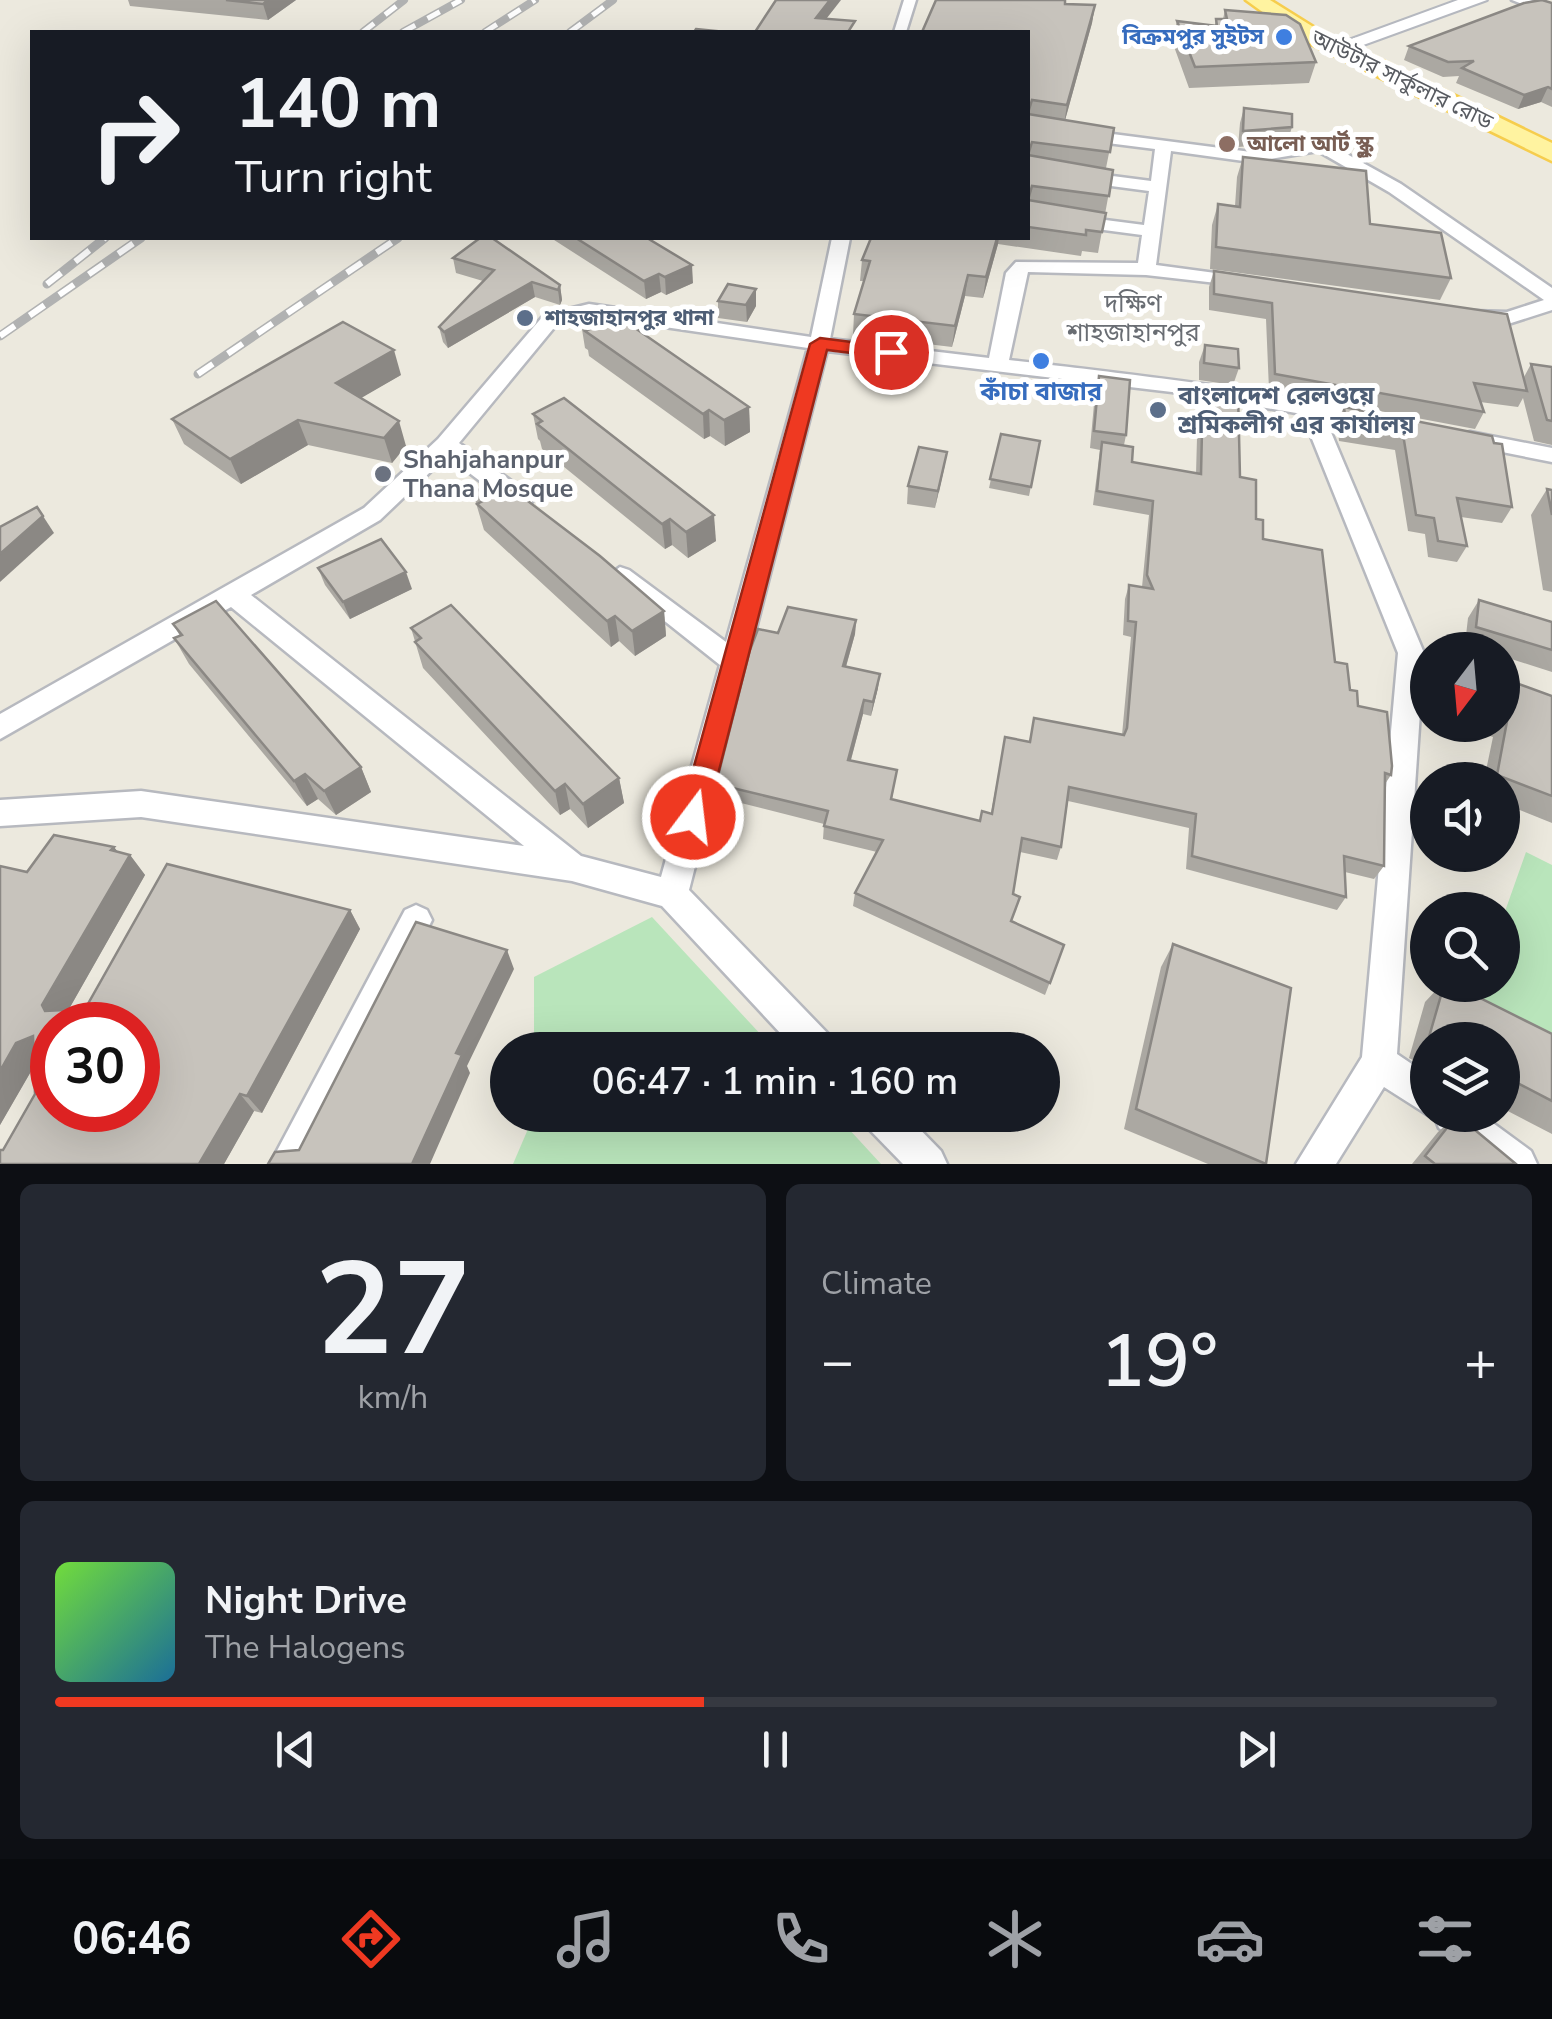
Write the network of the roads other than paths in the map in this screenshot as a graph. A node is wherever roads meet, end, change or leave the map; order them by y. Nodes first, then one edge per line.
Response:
1 (910, 0) edge
2 (1256, 0) edge
3 (1276, 0) edge
4 (1424, 0) edge
5 (1477, 0) edge
6 (1518, 0) edge
7 (1552, 12) edge
8 (901, 30) edge
9 (1334, 40) junction
10 (1030, 128) edge
11 (1552, 136) edge
12 (1163, 153) junction
13 (1552, 153) edge
14 (1030, 170) edge
15 (1278, 174) edge
16 (1337, 181) edge
17 (1158, 187) junction
18 (1395, 188) junction
19 (1030, 215) edge
20 (1151, 231) junction
21 (841, 240) edge
22 (1146, 269) junction
23 (1258, 285) edge
24 (1552, 300) edge
25 (1464, 313) edge
26 (820, 344) junction
27 (998, 366) junction
28 (1310, 407) junction
29 (1403, 426) edge
30 (1440, 433) edge
31 (446, 444) junction
32 (1552, 455) edge
33 (537, 513) edge
34 (598, 559) edge
35 (233, 594) junction
36 (1410, 635) edge
37 (736, 663) junction
38 (0, 728) edge
39 (1411, 742) edge
40 (0, 813) edge
41 (572, 867) junction
42 (672, 894) junction
43 (416, 920) edge
44 (803, 1032) edge
45 (1380, 1062) junction
46 (1410, 1084) edge
47 (898, 1132) edge
48 (1475, 1132) edge
49 (289, 1164) edge
50 (928, 1164) edge
51 (1315, 1164) edge
52 (1518, 1164) edge

1 - 8 street
2 - 9 main road, আউটার সার্কুলার রোড
3 - 9 main road, আউটার সার্কুলার রোড
4 - 9 main road
5 - 9 main road
6 - 7 street
9 - 11 main road, আউটার সার্কুলার রোড
9 - 13 main road, আউটার সার্কুলার রোড
10 - 12 street
12 - 15 street
12 - 17 street
12 - 18 street
14 - 17 street
16 - 18 street
17 - 20 street
18 - 24 street
19 - 20 street
20 - 22 street
21 - 26 street
22 - 23 street
22 - 27 street
24 - 25 street
26 - 27 street
26 - 31 street
26 - 37 street
27 - 28 street
28 - 29 street
28 - 36 street
30 - 32 street
31 - 33 street
31 - 35 street
34 - 37 street
35 - 38 street
35 - 41 street
37 - 42 street
39 - 45 street
40 - 41 street
41 - 42 street
42 - 44 street
43 - 49 street
45 - 46 street
45 - 51 street
47 - 50 street
48 - 52 street

